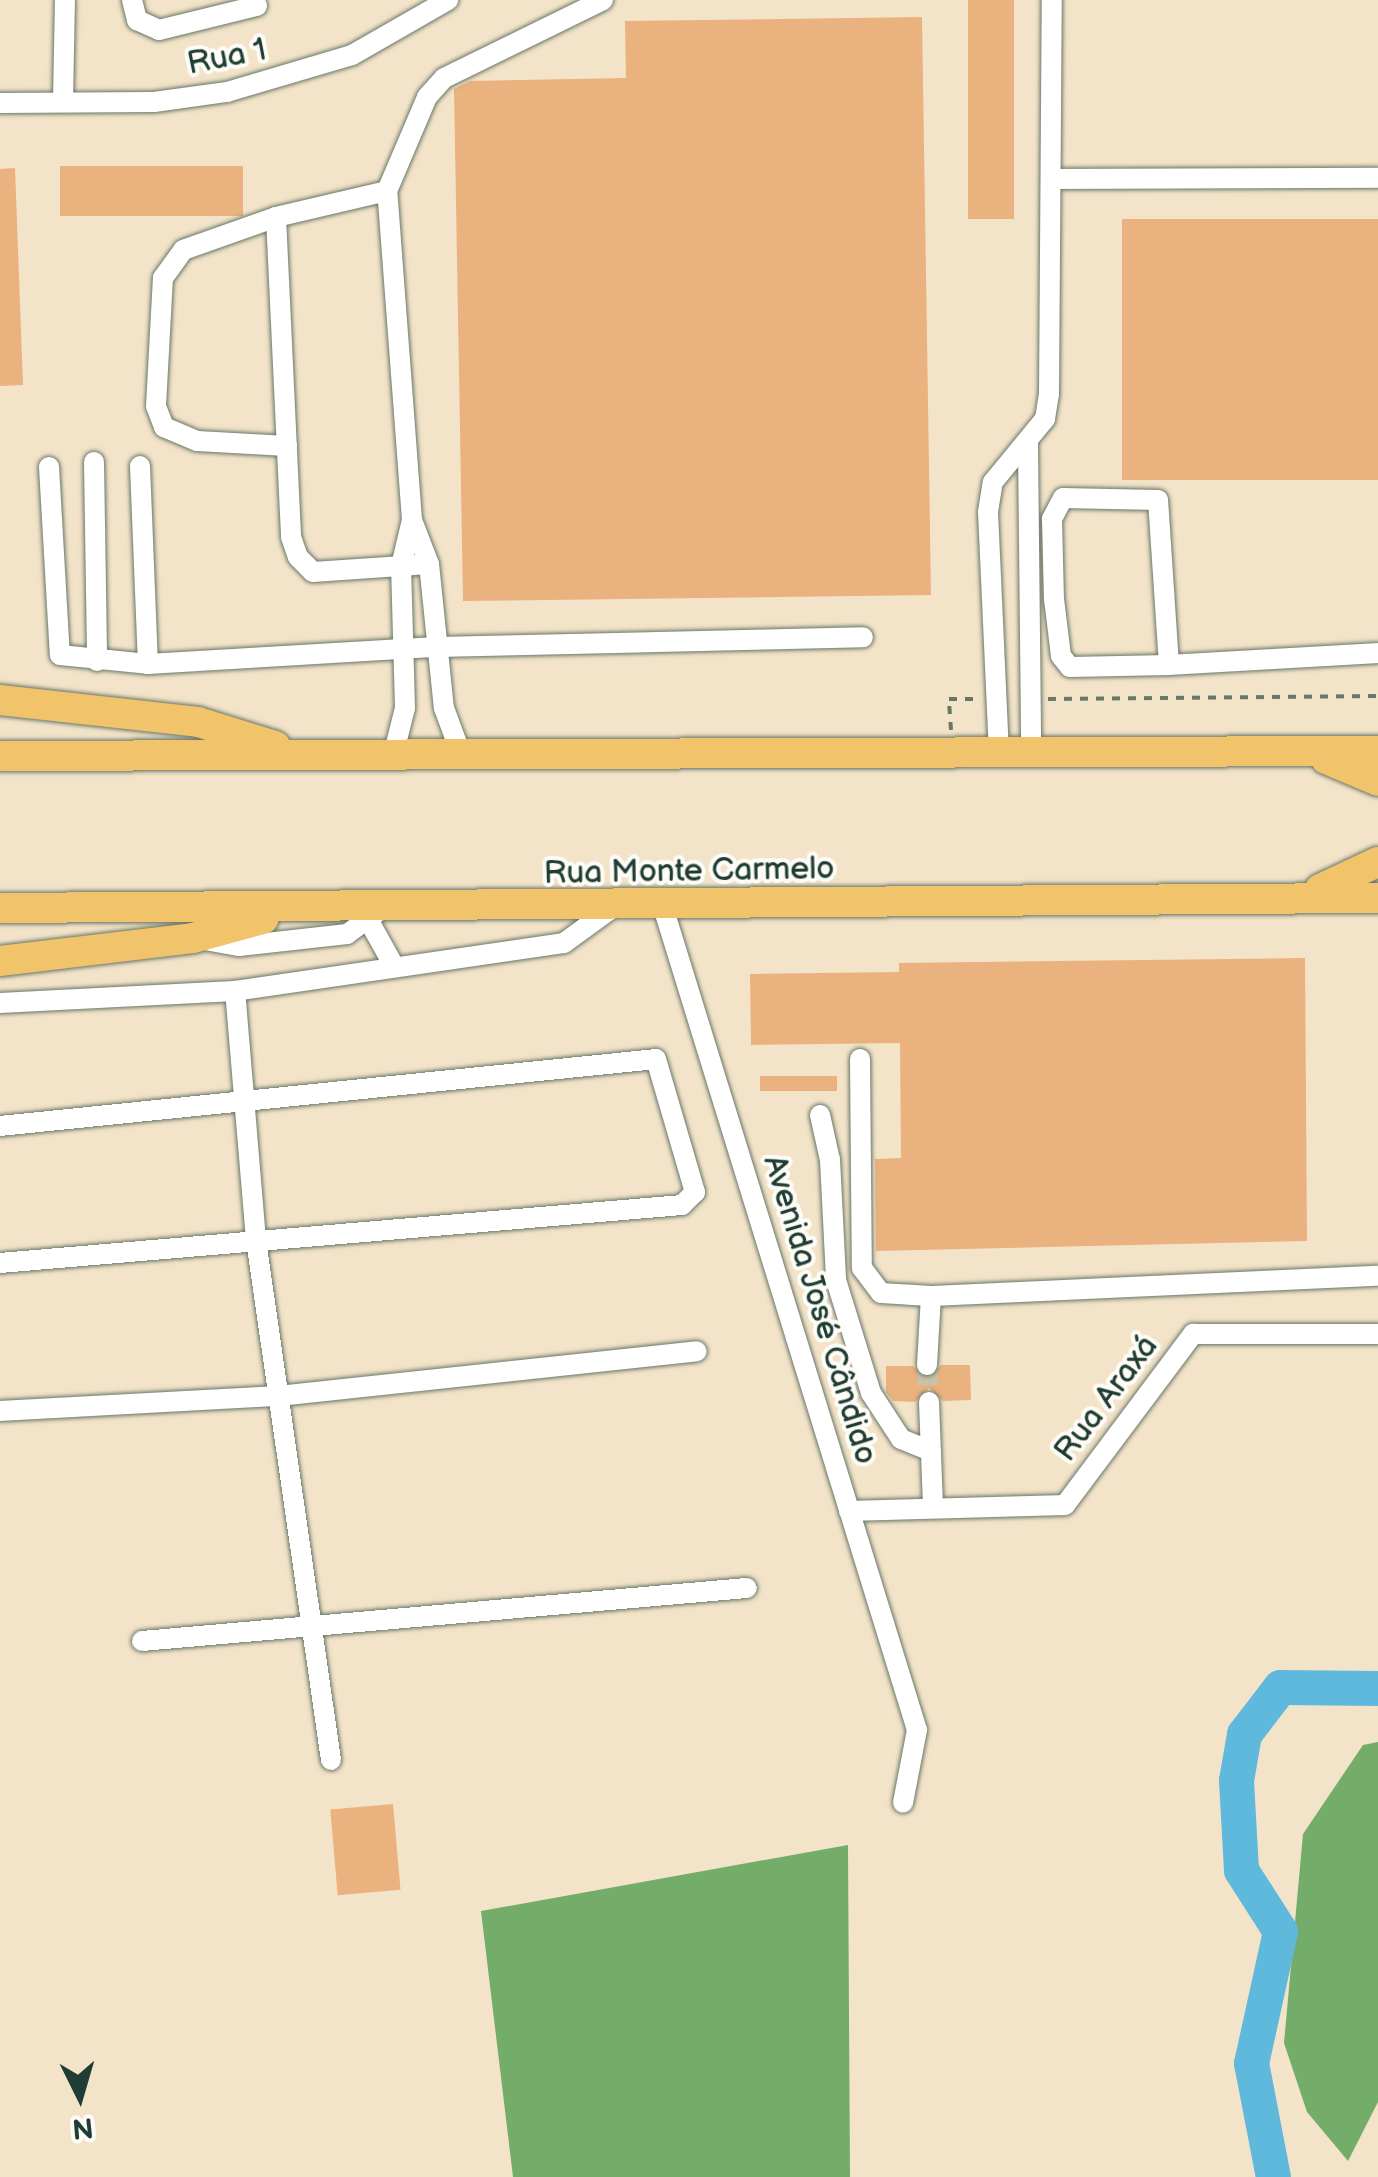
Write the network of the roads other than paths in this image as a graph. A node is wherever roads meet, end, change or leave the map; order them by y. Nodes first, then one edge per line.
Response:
1 (65, 0) edge
2 (132, 0) edge
3 (602, 0) edge
4 (1052, 0) edge
5 (436, 3) edge
6 (258, 6) dead end
7 (62, 102) junction
8 (0, 103) edge
9 (1378, 178) edge
10 (1056, 179) junction
11 (387, 191) junction
12 (276, 216) junction
13 (1028, 444) junction
14 (287, 446) junction
15 (94, 462) dead end
16 (1004, 464) junction
17 (140, 466) dead end
18 (49, 467) dead end
19 (1024, 476) junction
20 (412, 520) junction
21 (429, 564) junction
22 (401, 566) junction
23 (994, 599) junction
24 (1054, 599) junction
25 (1027, 601) junction
26 (864, 637) dead end
27 (437, 647) junction
28 (406, 650) junction
29 (1378, 653) edge
30 (97, 661) junction
31 (148, 664) junction
32 (1169, 665) junction
33 (0, 700) edge
34 (1378, 751) edge
35 (1294, 752) junction
36 (302, 754) junction
37 (999, 754) junction
38 (1031, 754) junction
39 (0, 756) edge
40 (392, 756) junction
41 (462, 757) junction
42 (1378, 780) edge
43 (1378, 862) edge
44 (1278, 898) junction
45 (1378, 898) edge
46 (0, 908) edge
47 (612, 908) junction
48 (664, 908) junction
49 (299, 909) junction
50 (376, 916) junction
51 (194, 938) junction
52 (0, 961) edge
53 (394, 966) junction
54 (235, 991) junction
55 (0, 1003) edge
56 (860, 1059) dead end
57 (243, 1102) junction
58 (820, 1116) dead end
59 (0, 1126) edge
60 (256, 1240) junction
61 (0, 1263) edge
62 (1378, 1276) edge
63 (931, 1296) junction
64 (1378, 1334) edge
65 (697, 1351) dead end
66 (928, 1366) tunnel mouth
67 (278, 1396) junction
68 (929, 1402) tunnel mouth
69 (0, 1411) edge
70 (931, 1451) junction
71 (933, 1508) junction
72 (849, 1511) junction
73 (747, 1588) dead end
74 (312, 1628) junction
75 (142, 1641) dead end
76 (331, 1760) dead end
77 (902, 1802) dead end

1 - 7 street
2 - 6 street
3 - 11 street
4 - 10 street
5 - 7 street, Rua 1
7 - 8 street, Rua 1
9 - 10 street
10 - 13 street
11 - 12 street
11 - 20 street
12 - 14 street
12 - 14 street
13 - 16 street
13 - 19 street
14 - 22 street
15 - 30 street
16 - 19 street
16 - 23 street
17 - 31 street
18 - 30 street
19 - 25 street
20 - 21 street
20 - 22 street
21 - 22 street
21 - 27 street
22 - 28 street
23 - 25 street
23 - 37 street
24 - 25 street
24 - 32 street
24 - 32 street
25 - 38 street
26 - 27 street
27 - 28 street
27 - 41 street
28 - 31 street
28 - 40 street
29 - 32 street
30 - 31 street
33 - 36 highway
34 - 35 highway
35 - 38 highway
35 - 42 highway
36 - 39 highway
36 - 40 highway
37 - 38 highway
37 - 41 highway
40 - 41 highway
43 - 44 highway
44 - 45 highway, Rua Monte Carmelo
44 - 48 highway, Rua Monte Carmelo
46 - 49 highway, Rua Monte Carmelo
47 - 48 highway, Rua Monte Carmelo
47 - 50 highway, Rua Monte Carmelo
47 - 53 street
48 - 72 street, Avenida José Cândido
49 - 50 highway, Rua Monte Carmelo
49 - 51 highway
50 - 51 street
50 - 53 street
51 - 52 highway
53 - 54 street
54 - 55 street
54 - 57 street
56 - 63 street
57 - 59 street
57 - 60 street
57 - 60 street
58 - 70 street
60 - 61 street
60 - 67 street
62 - 63 street
63 - 66 street
64 - 71 street, Rua Araxá
65 - 67 street
67 - 69 street
67 - 74 street
68 - 70 street
70 - 71 street
71 - 72 street
72 - 77 street, Avenida José Cândido
73 - 74 street
74 - 75 street
74 - 76 street

